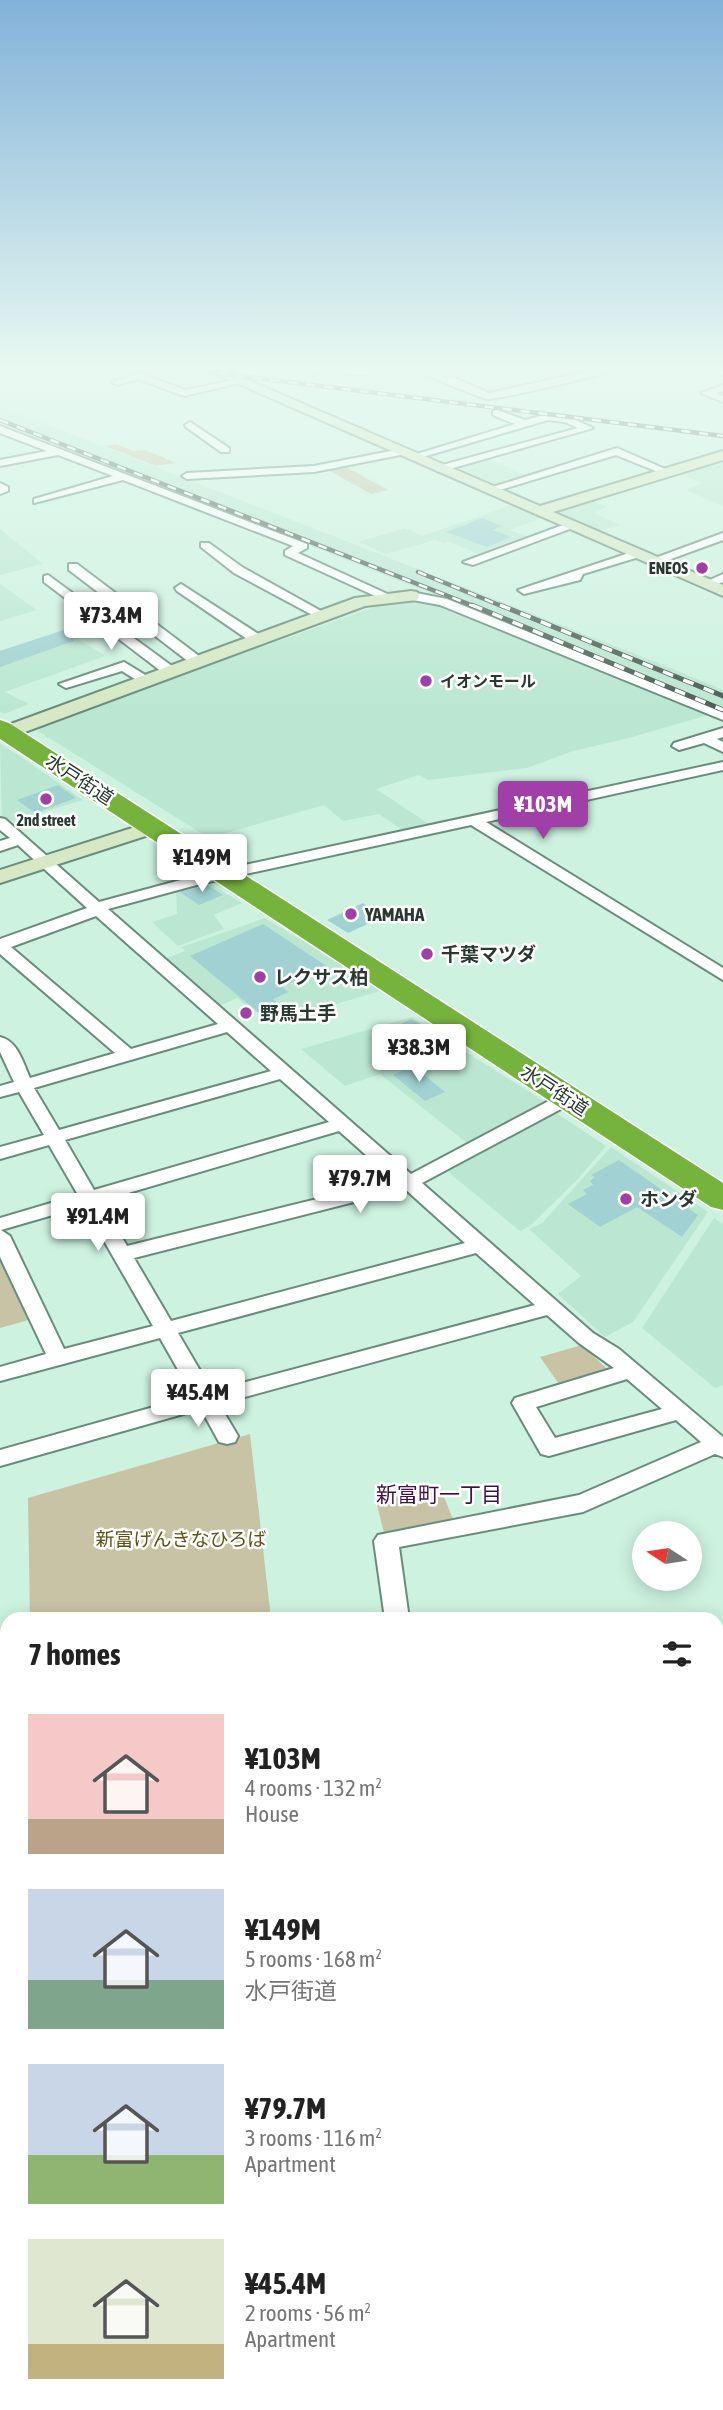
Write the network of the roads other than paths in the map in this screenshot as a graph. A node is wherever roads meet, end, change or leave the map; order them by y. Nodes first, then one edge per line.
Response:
1 (99, 483) edge
2 (139, 483) edge
3 (473, 483) edge
4 (510, 483) edge
5 (631, 483) edge
6 (489, 490) junction
7 (38, 501) dead end
8 (540, 512) junction
9 (571, 525) junction
10 (723, 536) edge
11 (205, 545) dead end
12 (645, 558) junction
13 (469, 562) dead end
14 (73, 567) dead end
15 (48, 579) dead end
16 (715, 581) edge
17 (181, 588) dead end
18 (524, 590) dead end
19 (723, 591) edge
20 (411, 596) joint
21 (388, 597) junction
22 (324, 616) junction
23 (258, 640) junction
24 (198, 662) junction
25 (171, 672) junction
26 (148, 681) junction
27 (66, 684) dead end
28 (723, 716) edge
29 (2, 731) edge
30 (723, 732) edge
31 (705, 738) junction
32 (679, 746) dead end
33 (723, 748) edge
34 (723, 766) edge
35 (473, 820) junction
36 (0, 822) edge
37 (154, 827) junction
38 (21, 839) junction
39 (0, 846) edge
40 (47, 862) junction
41 (223, 875) junction
42 (0, 877) edge
43 (97, 908) junction
44 (0, 946) edge
45 (723, 975) edge
46 (232, 1025) junction
47 (0, 1042) edge
48 (129, 1056) junction
49 (283, 1073) junction
50 (24, 1085) junction
51 (0, 1091) edge
52 (568, 1098) junction
53 (342, 1124) junction
54 (55, 1138) junction
55 (0, 1153) edge
56 (410, 1182) junction
57 (89, 1197) junction
58 (723, 1199) edge
59 (0, 1224) edge
60 (0, 1236) edge
61 (481, 1245) junction
62 (122, 1255) junction
63 (552, 1307) junction
64 (165, 1329) junction
65 (58, 1358) junction
66 (631, 1370) junction
67 (0, 1374) edge
68 (206, 1400) junction
69 (678, 1412) junction
70 (227, 1436) dead end
71 (720, 1447) edge
72 (0, 1458) edge
73 (396, 1612) edge

1 - 7 street
2 - 21 street
3 - 6 main road
4 - 6 street
5 - 8 street
6 - 8 main road
8 - 9 main road
9 - 12 main road
9 - 13 street
10 - 12 street
11 - 22 street
12 - 16 main road
12 - 18 street
14 - 24 street
15 - 25 street
16 - 19 main road
17 - 23 street
20 - 21 street
20 - 28 street
21 - 22 street
22 - 23 street
23 - 24 street
24 - 25 street
25 - 26 street
26 - 27 street
26 - 29 street
29 - 37 highway, 水戸街道
30 - 31 street
31 - 32 street
31 - 33 street
34 - 35 street
35 - 41 street
35 - 45 street
36 - 38 street
37 - 40 main road
37 - 41 highway, 水戸街道
38 - 39 street
38 - 40 street
40 - 42 main road
40 - 43 street
41 - 43 street
41 - 52 highway, 水戸街道
43 - 44 street
43 - 46 street
44 - 48 street
46 - 48 street
46 - 49 street
47 - 50 street
48 - 50 street
49 - 53 street
49 - 54 street
50 - 51 street
50 - 54 street
52 - 56 street
52 - 58 highway, 水戸街道
53 - 56 street
53 - 57 street
54 - 55 street
54 - 57 street
56 - 61 street
56 - 62 street
57 - 59 street
57 - 62 street
60 - 65 street
61 - 63 street
61 - 64 street
62 - 64 street
63 - 66 street
63 - 68 street
64 - 65 street
64 - 68 street
65 - 67 street
66 - 69 street
66 - 69 street
68 - 70 street
68 - 72 street
69 - 71 street
71 - 73 street

